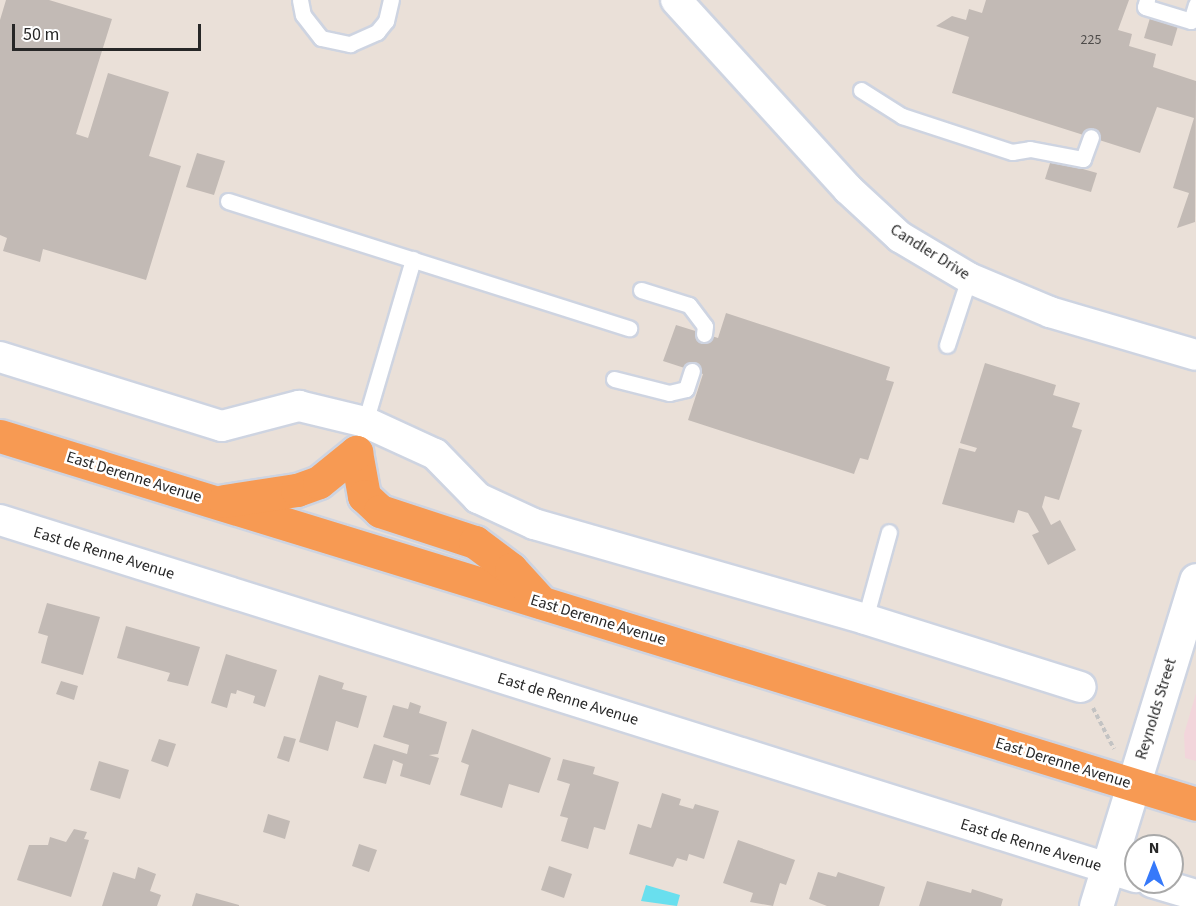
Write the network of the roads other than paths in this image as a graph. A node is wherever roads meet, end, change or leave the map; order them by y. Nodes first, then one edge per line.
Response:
1 (300, 0) edge
2 (391, 0) edge
3 (676, 0) edge
4 (1147, 0) edge
5 (1196, 5) edge
6 (861, 90) dead end
7 (1091, 137) dead end
8 (228, 201) dead end
9 (413, 259) junction
10 (969, 278) junction
11 (641, 290) dead end
12 (629, 328) dead end
13 (704, 334) dead end
14 (947, 345) dead end
15 (1196, 355) edge
16 (0, 357) edge
17 (692, 371) dead end
18 (614, 379) dead end
19 (0, 436) edge
20 (360, 437) junction
21 (216, 502) junction
22 (0, 520) edge
23 (889, 532) dead end
24 (1196, 580) edge
25 (542, 603) junction
26 (866, 620) junction
27 (1081, 687) road end
28 (1132, 784) junction
29 (1196, 804) edge
30 (1122, 873) edge
31 (1096, 906) edge

1 - 2 lane
3 - 10 street, Candler Drive
4 - 5 lane
6 - 7 lane
8 - 9 lane
9 - 12 lane
9 - 20 lane
10 - 14 lane
10 - 15 street, Candler Drive
11 - 13 lane
16 - 20 street
17 - 18 lane
19 - 21 highway, East Derenne Avenue
20 - 21 highway
20 - 25 highway
20 - 26 street
21 - 25 highway, East Derenne Avenue
22 - 30 street, East de Renne Avenue
23 - 26 lane
24 - 28 street, Reynolds Street
25 - 28 highway, East Derenne Avenue
26 - 27 street
28 - 29 highway, East Derenne Avenue
28 - 30 street, Reynolds Street
30 - 31 street, Reynolds Street

